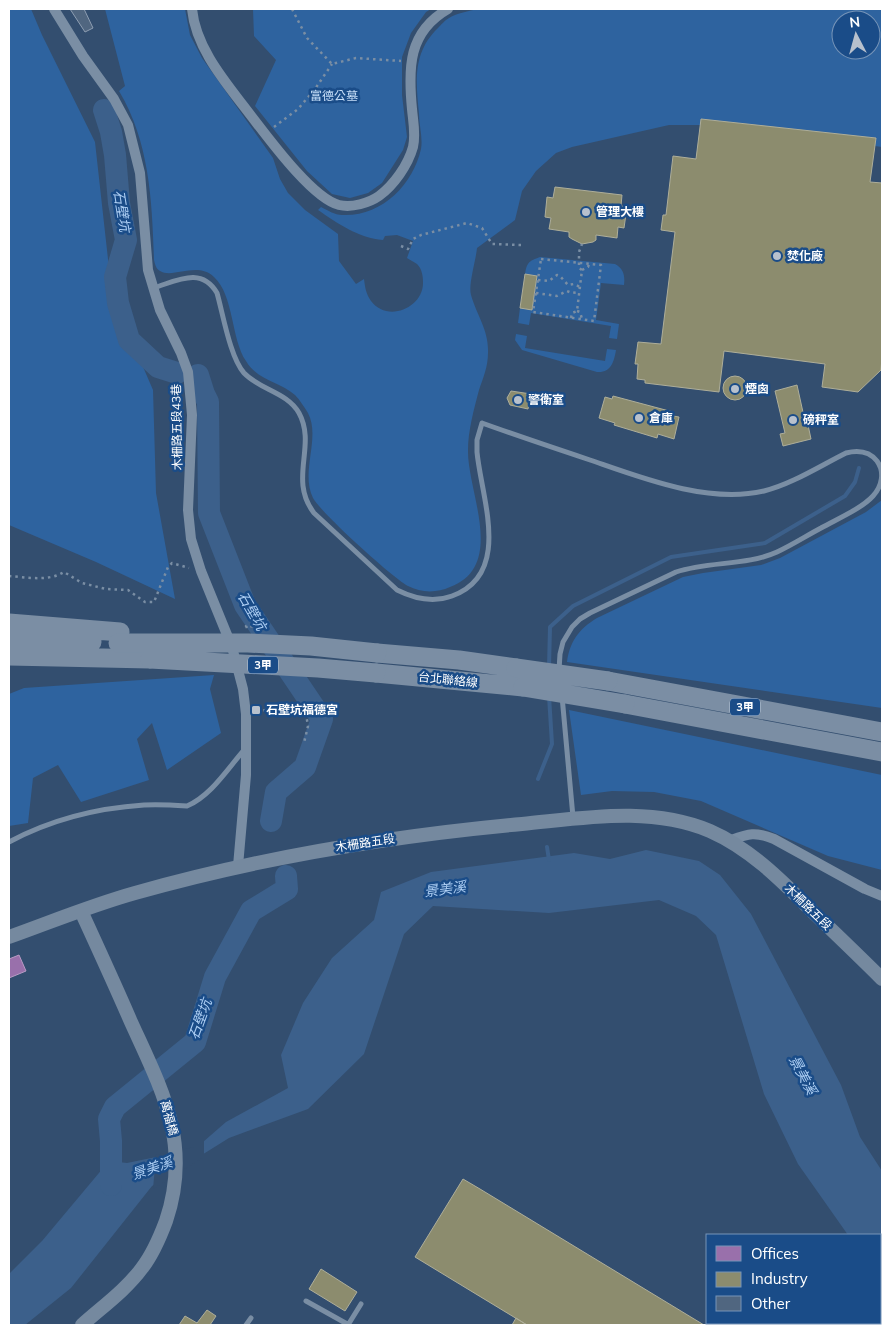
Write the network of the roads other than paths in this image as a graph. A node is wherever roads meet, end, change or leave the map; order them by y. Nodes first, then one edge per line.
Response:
1 (54, 9) edge
2 (192, 9) edge
3 (448, 9) edge
4 (153, 288) junction
5 (9, 623) edge
6 (9, 640) edge
7 (118, 644) junction
8 (9, 656) edge
9 (9, 668) edge
10 (560, 680) dead end
11 (561, 689) dead end
12 (882, 732) edge
13 (247, 746) junction
14 (882, 752) edge
15 (574, 819) junction
16 (728, 840) junction
17 (9, 842) edge
18 (238, 866) junction
19 (882, 896) edge
20 (82, 911) junction
21 (9, 937) edge
22 (882, 980) edge
23 (306, 1301) dead end
24 (361, 1304) dead end
25 (251, 1318) dead end
26 (82, 1325) edge
27 (246, 1325) edge
28 (348, 1325) edge

1 - 4 street, 木柵路五段43巷
2 - 3 street
4 - 10 lane
4 - 13 street, 木柵路五段43巷
5 - 7 highway
6 - 7 highway, 台北聯絡線 / 3甲
7 - 8 highway, 台北聯絡線 / 3甲
7 - 9 highway
7 - 12 highway, 台北聯絡線 / 3甲, bridge
7 - 14 highway, 台北聯絡線 / 3甲, bridge
11 - 15 lane
13 - 17 lane
13 - 18 street, 木柵路五段43巷
15 - 16 main road, 木柵路五段
15 - 18 main road, 木柵路五段
16 - 19 street
16 - 22 main road, 木柵路五段
18 - 20 main road, 木柵路五段
20 - 21 main road, 木柵路五段
20 - 26 main road, 萬福橋
23 - 28 lane
24 - 28 lane
25 - 27 lane

